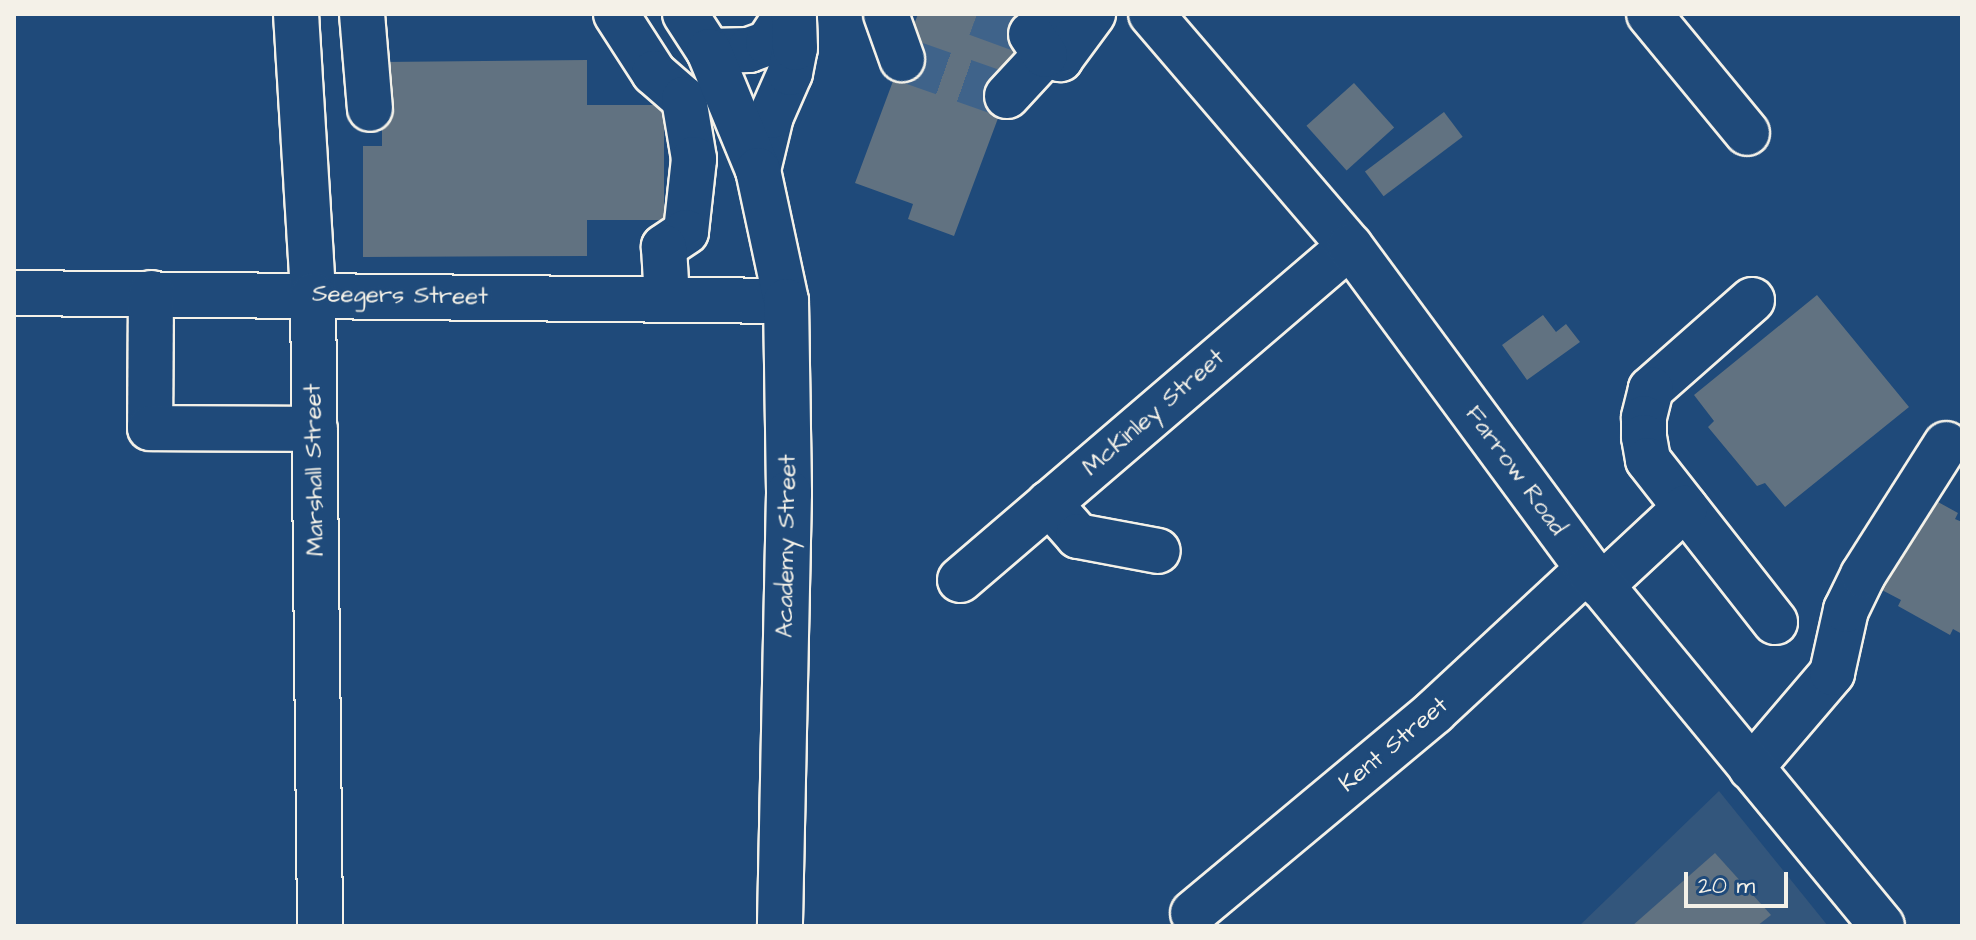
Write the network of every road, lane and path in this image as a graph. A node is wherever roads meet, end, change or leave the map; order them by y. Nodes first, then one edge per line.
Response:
1 (296, 14) edge
2 (362, 14) edge
3 (616, 14) edge
4 (685, 14) edge
5 (787, 14) edge
6 (794, 14) edge
7 (886, 14) edge
8 (1093, 14) edge
9 (1649, 14) edge
10 (1166, 19) edge
11 (1040, 34) edge
12 (709, 51) junction
13 (902, 59) dead end
14 (1007, 96) dead end
15 (370, 109) dead end
16 (1747, 133) dead end
17 (758, 170) junction
18 (1350, 246) junction
19 (14, 293) edge
20 (151, 293) junction
21 (313, 295) junction
22 (667, 299) junction
23 (1752, 300) dead end
24 (786, 301) junction
25 (315, 429) junction
26 (1946, 444) dead end
27 (1049, 503) junction
28 (1685, 508) junction
29 (1158, 551) dead end
30 (1594, 577) junction
31 (960, 580) dead end
32 (1775, 622) dead end
33 (1751, 768) junction
34 (1193, 913) dead end
35 (1866, 921) edge
36 (320, 926) edge
37 (780, 926) edge

1 - 21 main road, Marshall Street
2 - 15 main road
3 - 22 main road
4 - 12 main road, Academy Street
5 - 12 main road
6 - 17 main road, Academy Street
7 - 13 main road
8 - 11 main road
9 - 16 main road
10 - 18 main road, Farrow Road
11 - 14 main road
12 - 17 main road, Academy Street
17 - 24 main road, Academy Street
18 - 27 main road, McKinley Street
18 - 30 main road, Farrow Road
19 - 20 main road, Seegers Street
20 - 21 main road, Seegers Street
20 - 25 main road
21 - 22 main road, Seegers Street
21 - 25 main road, Marshall Street
22 - 24 main road, Seegers Street
23 - 28 main road
24 - 37 main road, Academy Street
25 - 36 main road, Marshall Street
26 - 33 main road
27 - 29 main road
27 - 31 main road, McKinley Street
28 - 30 main road, Kent Street
28 - 32 main road
30 - 33 main road, Farrow Road
30 - 34 main road, Kent Street
33 - 35 main road, Farrow Road

